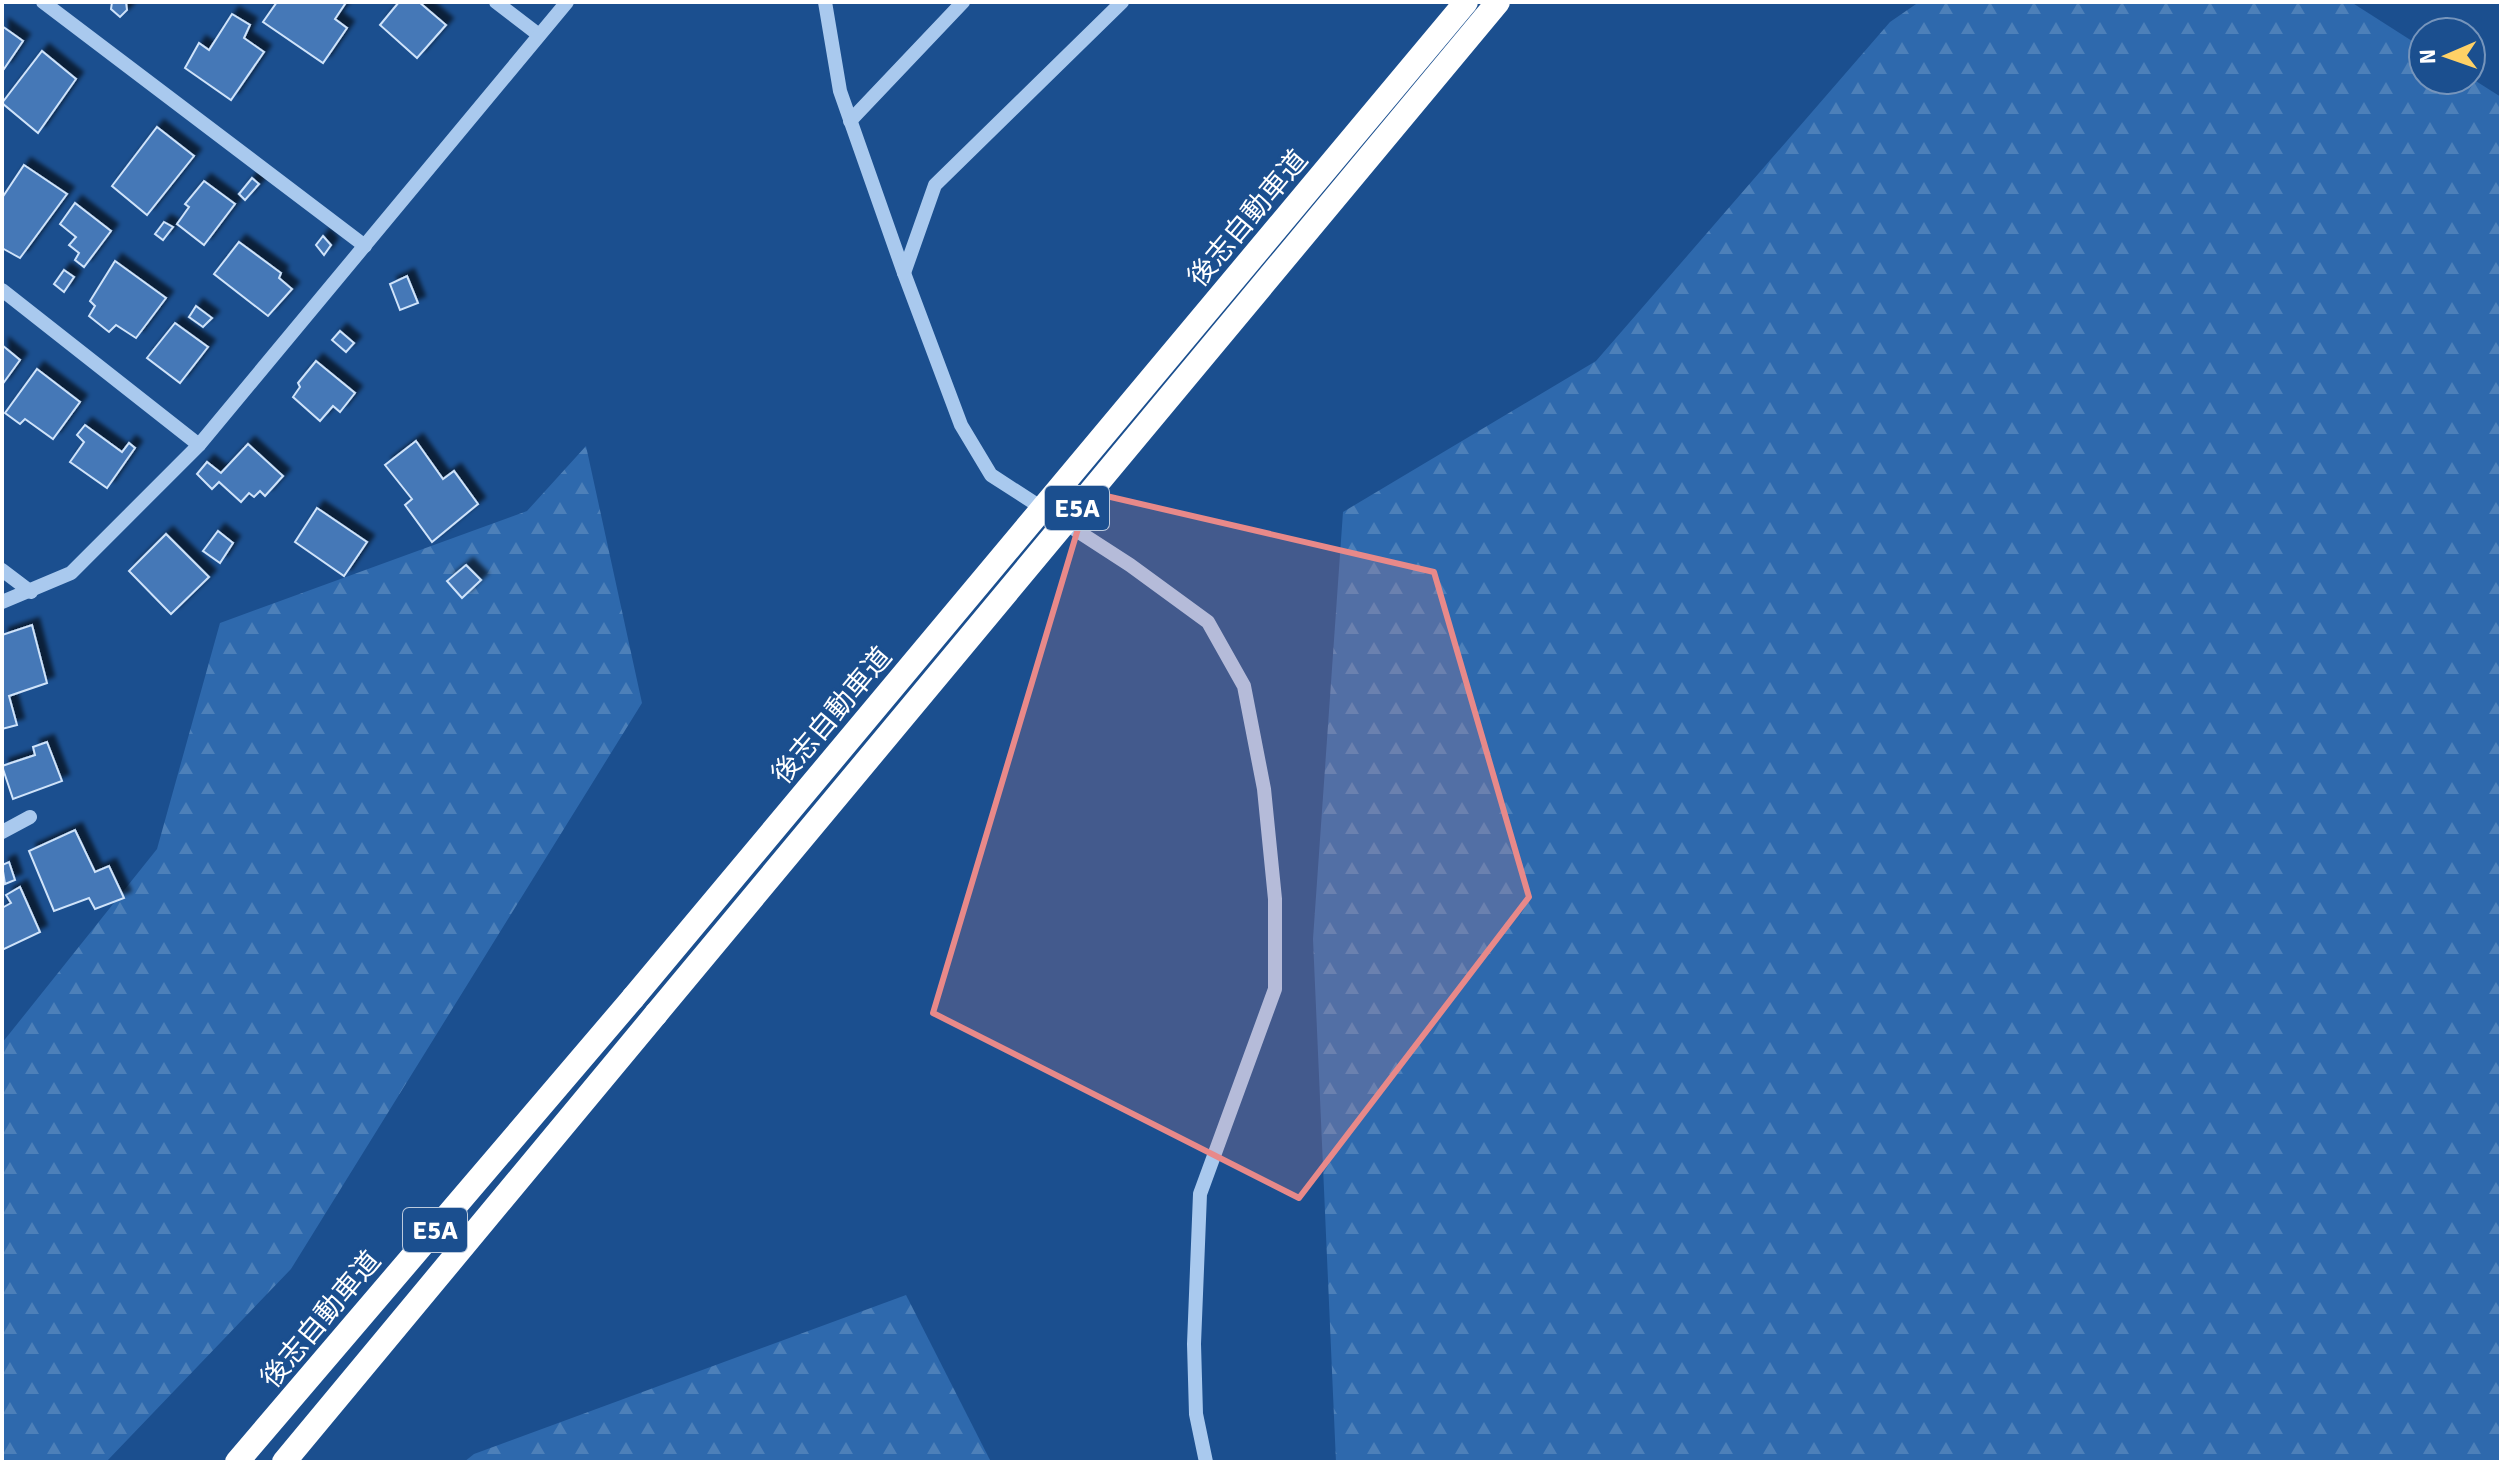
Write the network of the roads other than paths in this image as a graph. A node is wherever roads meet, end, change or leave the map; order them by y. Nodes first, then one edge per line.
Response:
1 (43, 2) edge
2 (496, 2) edge
3 (567, 2) edge
4 (825, 2) edge
5 (963, 2) edge
6 (1122, 2) edge
7 (1466, 2) edge
8 (1498, 2) edge
9 (539, 35) junction
10 (850, 121) junction
11 (365, 246) junction
12 (904, 273) junction
13 (2, 290) edge
14 (199, 445) junction
15 (2, 570) edge
16 (31, 592) junction
17 (2, 602) edge
18 (30, 817) dead end
19 (2, 832) edge
20 (237, 1462) edge
21 (284, 1462) edge
22 (1206, 1462) edge

1 - 11 street
2 - 9 street
3 - 9 street
4 - 10 street
5 - 10 street
6 - 12 street
7 - 20 highway, 後志自動車道 / E5A, bridge
8 - 21 highway, 後志自動車道 / E5A, bridge
9 - 11 street
10 - 12 street
11 - 14 street
12 - 22 street
13 - 14 street
14 - 16 street
15 - 16 street
16 - 17 street
18 - 19 street

